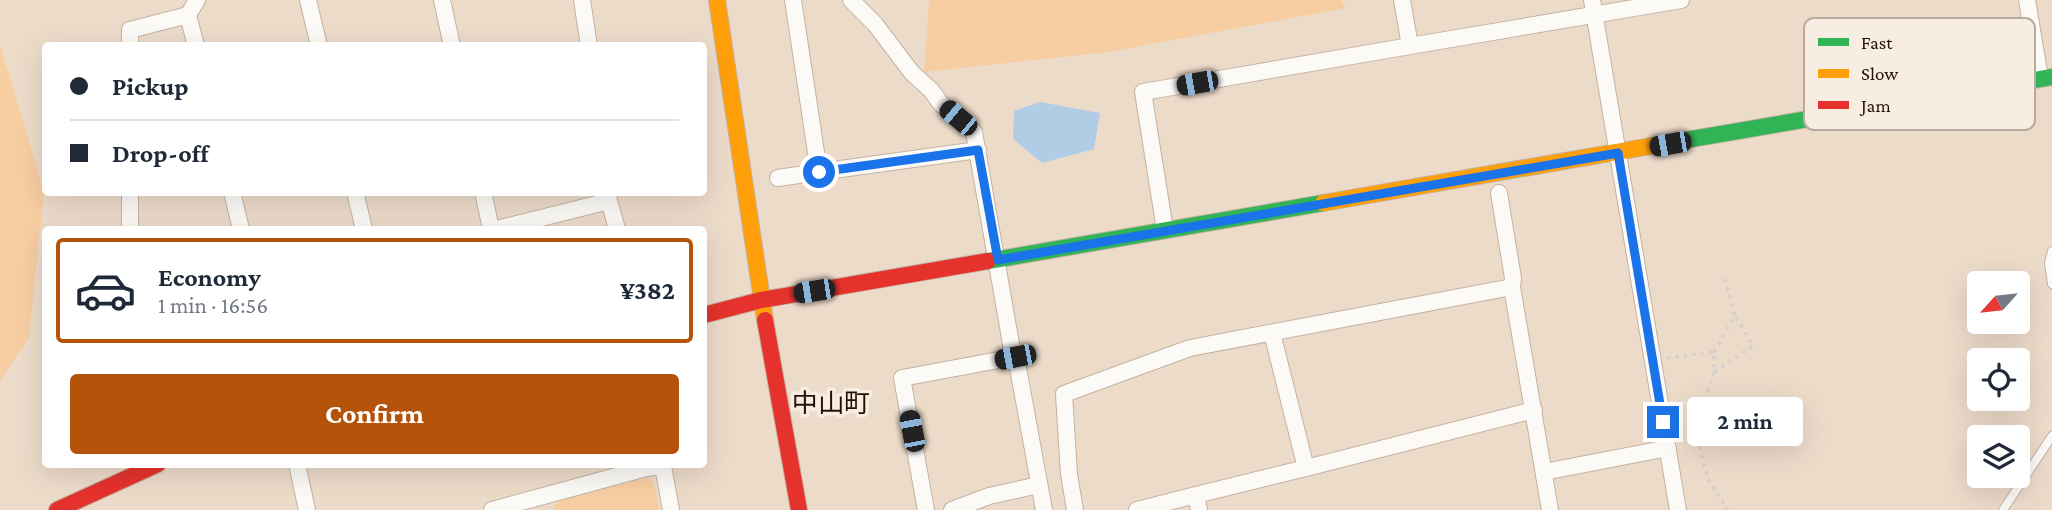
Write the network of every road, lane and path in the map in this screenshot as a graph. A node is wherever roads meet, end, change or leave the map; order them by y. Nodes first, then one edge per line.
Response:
1 (197, 0) edge
2 (308, 0) edge
3 (442, 0) edge
4 (582, 0) edge
5 (717, 0) edge
6 (793, 0) edge
7 (851, 0) edge
8 (1402, 0) edge
9 (1681, 0) edge
10 (2027, 0) edge
11 (1593, 8) edge
12 (188, 15) junction
13 (2031, 18) edge
14 (2035, 33) edge
15 (130, 42) edge
16 (195, 42) edge
17 (318, 42) edge
18 (451, 42) edge
19 (588, 42) edge
20 (1410, 46) junction
21 (2046, 78) edge
22 (1804, 120) edge
23 (978, 150) junction
24 (1618, 153) junction
25 (819, 172) junction
26 (778, 178) dead end
27 (1499, 193) dead end
28 (130, 196) edge
29 (233, 196) edge
30 (356, 196) edge
31 (484, 196) edge
32 (609, 197) edge
33 (130, 226) edge
34 (240, 226) edge
35 (363, 226) edge
36 (490, 226) edge
37 (508, 226) edge
38 (616, 226) edge
39 (1165, 230) junction
40 (2052, 251) edge
41 (998, 260) junction
42 (1725, 279) dead end
43 (2052, 284) edge
44 (1512, 288) junction
45 (761, 300) junction
46 (707, 314) edge
47 (1735, 315) junction
48 (1272, 333) junction
49 (1714, 352) junction
50 (1015, 357) junction
51 (1667, 358) dead end
52 (1714, 372) junction
53 (1534, 410) junction
54 (2052, 436) edge
55 (1668, 448) junction
56 (149, 468) edge
57 (298, 468) edge
58 (643, 468) edge
59 (664, 468) edge
60 (1307, 468) junction
61 (1544, 472) junction
62 (1040, 485) junction
63 (1197, 502) edge
64 (545, 503) edge
65 (57, 510) edge
66 (307, 510) edge
67 (492, 510) edge
68 (671, 510) edge
69 (799, 510) edge
70 (926, 510) edge
71 (952, 510) edge
72 (1044, 510) edge
73 (1075, 510) edge
74 (1137, 510) edge
75 (1550, 510) edge
76 (1678, 510) edge
77 (1728, 510) edge
78 (2003, 510) edge

1 - 12 street
2 - 17 street
3 - 18 street
4 - 19 street
5 - 45 street
6 - 25 street
7 - 23 street
8 - 20 street
9 - 11 street
10 - 13 street
11 - 20 street
11 - 24 street
12 - 15 street
12 - 16 street
14 - 21 street
20 - 39 street
22 - 24 street
23 - 25 street
23 - 41 street
24 - 39 street
24 - 55 street
25 - 26 street
27 - 44 street
28 - 33 street
29 - 34 street
30 - 35 street
31 - 36 street
32 - 37 street
32 - 38 street
39 - 41 street
40 - 43 lane
41 - 45 street
41 - 50 street
42 - 47 path
44 - 48 street
44 - 53 street
45 - 46 street
45 - 69 street
47 - 49 path
47 - 52 path
48 - 60 street
48 - 73 street
49 - 51 path
49 - 52 path
50 - 62 street
50 - 70 street
52 - 77 path
53 - 60 street
53 - 61 street
54 - 78 lane
55 - 61 street
55 - 76 street
56 - 65 street
57 - 66 street
58 - 64 street
59 - 68 street
60 - 63 street
61 - 75 street
62 - 71 street
62 - 72 street
63 - 74 street
64 - 67 street

